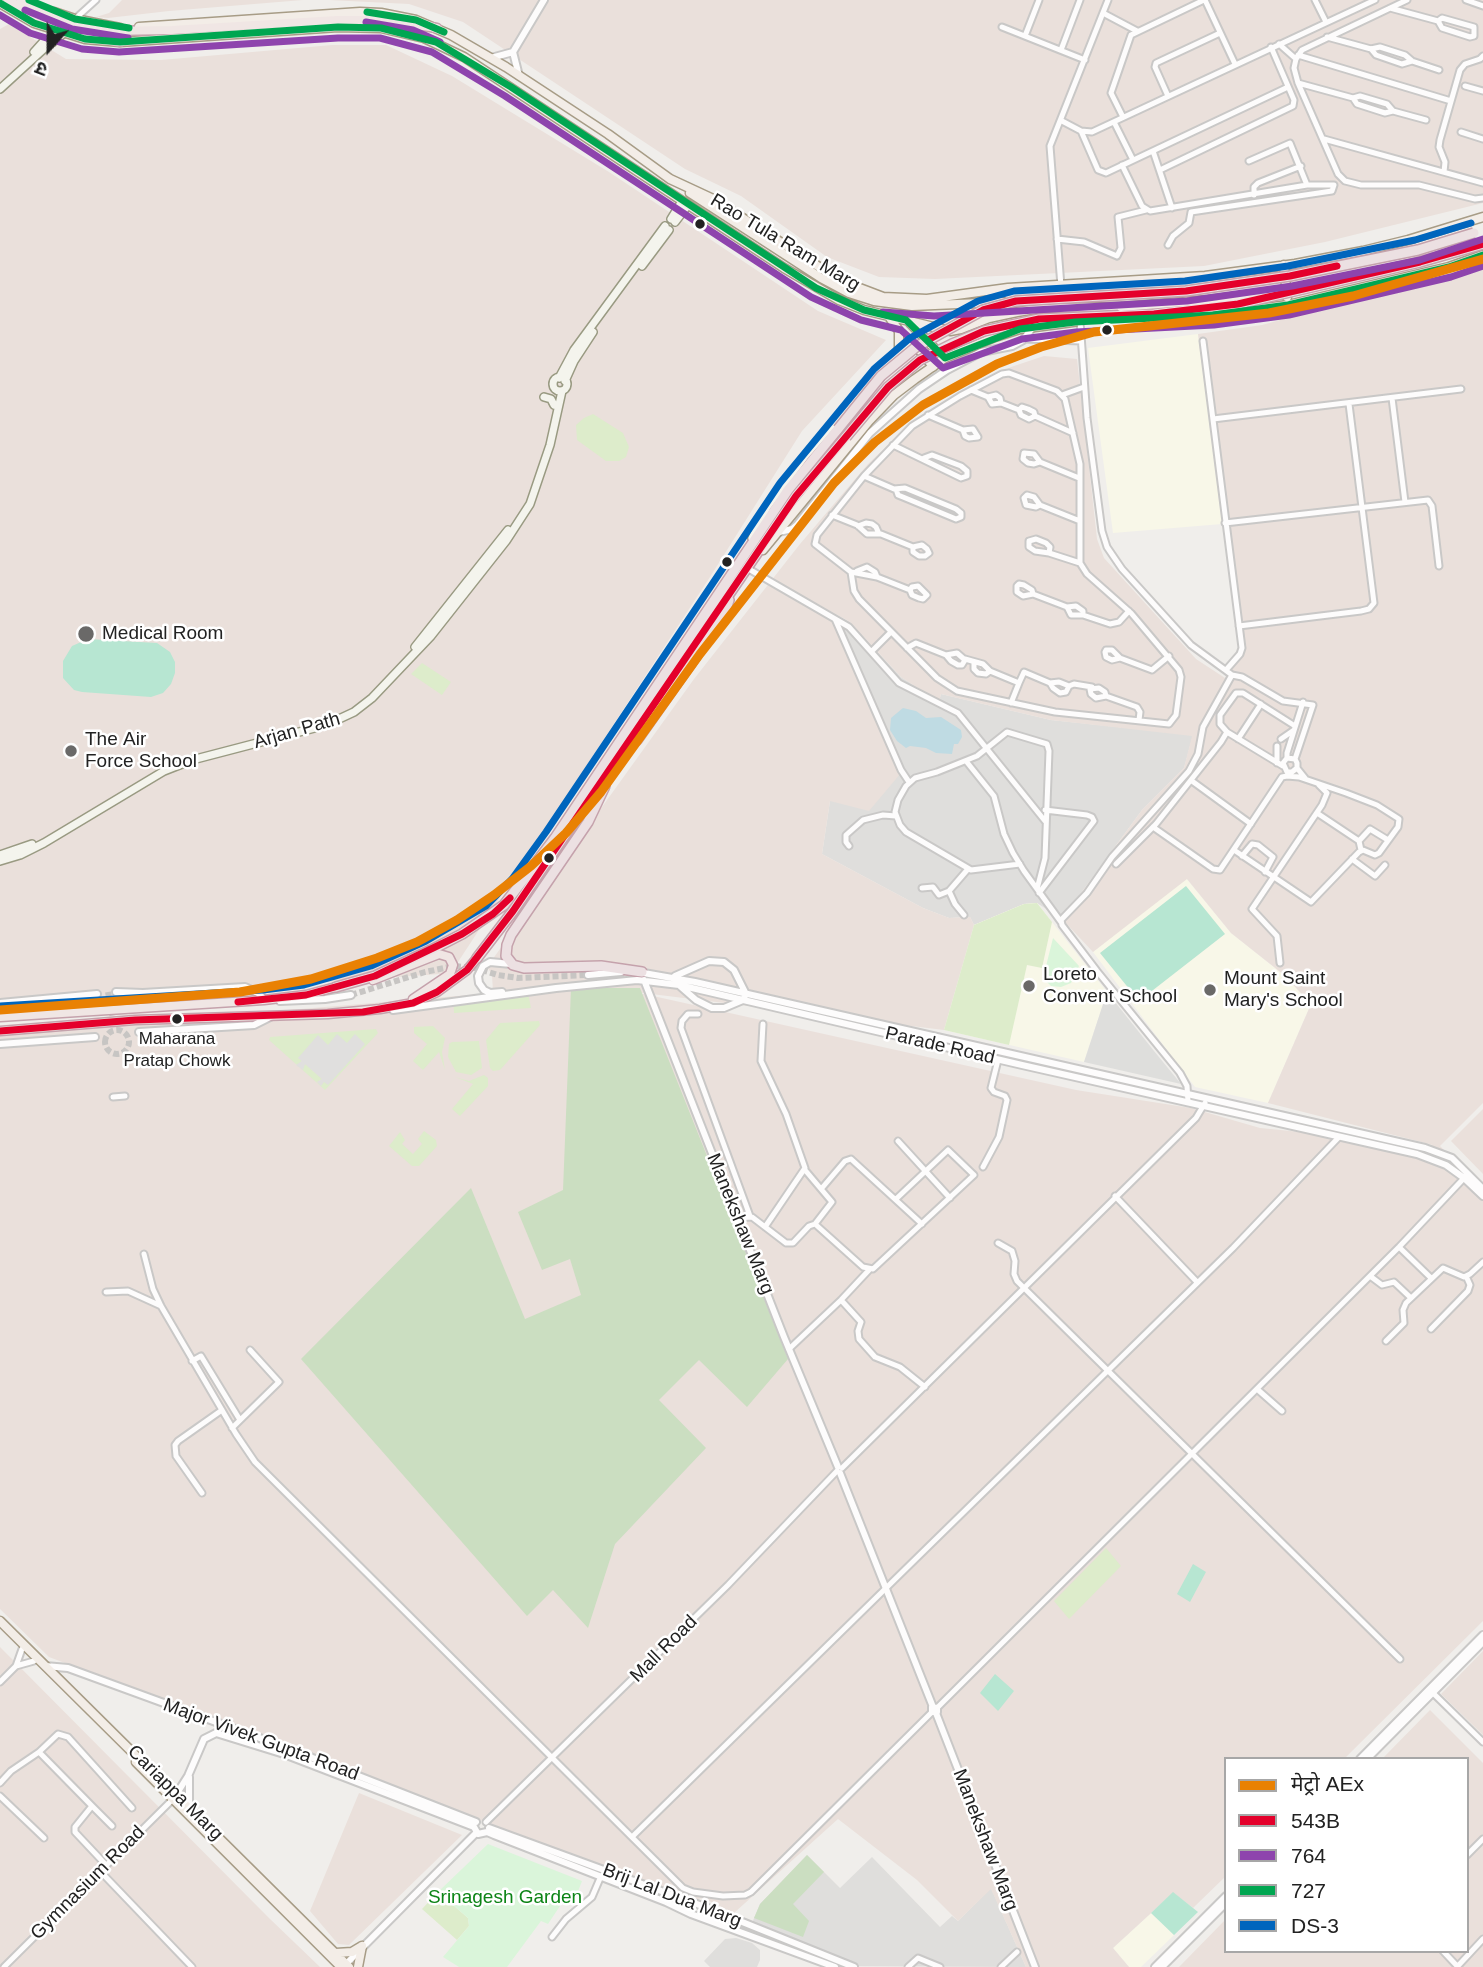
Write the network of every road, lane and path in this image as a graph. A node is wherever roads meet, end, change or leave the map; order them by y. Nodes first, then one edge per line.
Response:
1 (8, 0) edge
2 (21, 0) edge
3 (29, 0) edge
4 (96, 0) edge
5 (544, 0) edge
6 (1039, 0) edge
7 (1080, 0) edge
8 (1108, 0) edge
9 (1205, 0) edge
10 (1315, 0) edge
11 (1376, 0) edge
12 (1407, 0) edge
13 (1466, 0) edge
14 (0, 3) edge
15 (1483, 6) edge
16 (1390, 8) junction
17 (1103, 13) junction
18 (75, 19) junction
19 (1438, 21) junction
20 (1326, 22) junction
21 (46, 27) junction
22 (1002, 27) dead end
23 (437, 28) junction
24 (1137, 30) junction
25 (1220, 33) junction
26 (63, 34) junction
27 (1025, 36) junction
28 (1326, 37) junction
29 (120, 42) junction
30 (46, 43) junction
31 (1279, 44) junction
32 (1271, 47) junction
33 (1061, 50) junction
34 (513, 52) junction
35 (1483, 56) edge
36 (1297, 57) junction
37 (491, 58) junction
38 (1085, 60) junction
39 (1235, 64) junction
40 (1439, 70) dead end
41 (519, 76) junction
42 (8, 78) junction
43 (0, 83) edge
44 (1298, 83) junction
45 (1465, 86) dead end
46 (1288, 87) junction
47 (0, 89) edge
48 (1483, 91) edge
49 (1168, 96) junction
50 (1451, 101) junction
51 (1123, 117) junction
52 (1426, 120) dead end
53 (1062, 121) junction
54 (1114, 122) junction
55 (1081, 131) junction
56 (1461, 132) dead end
57 (1323, 139) junction
58 (1483, 139) edge
59 (1153, 151) junction
60 (1133, 160) junction
61 (1249, 160) dead end
62 (1122, 165) junction
63 (1301, 166) junction
64 (1160, 170) junction
65 (1444, 172) junction
66 (1278, 175) junction
67 (1340, 178) junction
68 (670, 179) junction
69 (1483, 183) edge
70 (1307, 185) junction
71 (1335, 186) junction
72 (1282, 189) junction
73 (1254, 195) junction
74 (1483, 198) edge
75 (1239, 201) junction
76 (685, 203) junction
77 (1172, 208) junction
78 (1191, 209) junction
79 (1146, 210) junction
80 (1483, 217) edge
81 (673, 220) dead end
82 (667, 228) dead end
83 (1480, 231) edge
84 (1057, 239) junction
85 (1483, 244) edge
86 (1168, 245) dead end
87 (1483, 256) edge
88 (1284, 265) junction
89 (1061, 286) junction
90 (1300, 290) junction
91 (1016, 301) junction
92 (1288, 305) junction
93 (890, 317) junction
94 (905, 320) junction
95 (1080, 321) junction
96 (1033, 327) junction
97 (1024, 339) junction
98 (1081, 341) junction
99 (1203, 341) dead end
100 (899, 350) junction
101 (945, 358) junction
102 (933, 367) junction
103 (562, 380) junction
104 (1084, 387) junction
105 (1461, 389) dead end
106 (559, 390) junction
107 (971, 390) junction
108 (1062, 395) junction
109 (544, 397) dead end
110 (1392, 398) junction
111 (1349, 404) junction
112 (554, 405) junction
113 (928, 415) junction
114 (1213, 419) junction
115 (962, 430) dead end
116 (1074, 433) junction
117 (893, 445) junction
118 (925, 458) junction
119 (1040, 462) dead end
120 (864, 476) junction
121 (1079, 478) junction
122 (896, 489) junction
123 (1405, 502) junction
124 (1040, 505) dead end
125 (1363, 506) junction
126 (832, 515) junction
127 (1080, 522) junction
128 (1225, 523) junction
129 (858, 526) junction
130 (779, 532) junction
131 (879, 534) junction
132 (913, 547) dead end
133 (1049, 552) dead end
134 (1080, 563) junction
135 (744, 565) junction
136 (1439, 566) dead end
137 (854, 572) junction
138 (910, 590) dead end
139 (731, 592) junction
140 (1032, 594) dead end
141 (1129, 611) junction
142 (834, 618) junction
143 (1239, 626) junction
144 (891, 632) junction
145 (907, 648) junction
146 (872, 651) junction
147 (946, 654) junction
148 (1169, 656) junction
149 (1120, 658) dead end
150 (965, 659) junction
151 (1226, 670) junction
152 (1232, 675) junction
153 (1019, 683) junction
154 (1050, 683) junction
155 (1069, 686) junction
156 (1092, 687) junction
157 (1106, 696) junction
158 (1303, 702) junction
159 (1011, 703) junction
160 (1261, 704) junction
161 (1139, 720) junction
162 (1295, 728) junction
163 (1227, 732) junction
164 (1238, 739) junction
165 (1281, 739) dead end
166 (1277, 746) dead end
167 (988, 748) junction
168 (1291, 759) junction
169 (966, 761) junction
170 (1287, 770) junction
171 (1192, 781) junction
172 (909, 782) junction
173 (1316, 783) junction
174 (1045, 810) junction
175 (1317, 813) junction
176 (896, 816) junction
177 (1045, 821) junction
178 (1251, 824) junction
179 (1153, 827) junction
180 (1388, 840) junction
181 (1359, 841) junction
182 (849, 846) dead end
183 (1234, 850) junction
184 (1361, 850) junction
185 (0, 855) edge
186 (1242, 856) junction
187 (1352, 859) junction
188 (0, 861) edge
189 (1020, 864) junction
190 (1116, 864) dead end
191 (1385, 865) dead end
192 (968, 869) junction
193 (1265, 872) junction
194 (1272, 876) junction
195 (922, 888) dead end
196 (948, 891) junction
197 (1038, 891) junction
198 (964, 915) dead end
199 (1061, 922) junction
200 (477, 958) joint
201 (1280, 962) dead end
202 (511, 964) junction
203 (588, 975) tunnel mouth
204 (643, 976) junction
205 (673, 977) junction
206 (679, 985) junction
207 (340, 986) junction
208 (116, 992) dead end
209 (528, 992) junction
210 (97, 994) dead end
211 (351, 995) tunnel mouth
212 (744, 997) junction
213 (264, 1000) junction
214 (0, 1003) edge
215 (407, 1004) junction
216 (380, 1009) junction
217 (698, 1014) dead end
218 (273, 1015) junction
219 (0, 1017) edge
220 (763, 1024) dead end
221 (0, 1031) edge
222 (139, 1032) dead end
223 (896, 1032) junction
224 (95, 1037) dead end
225 (0, 1044) edge
226 (998, 1060) junction
227 (125, 1096) dead end
228 (113, 1097) dead end
229 (1189, 1098) junction
230 (1206, 1102) junction
231 (1339, 1137) junction
232 (898, 1141) dead end
233 (983, 1167) dead end
234 (805, 1170) junction
235 (925, 1171) junction
236 (1466, 1176) junction
237 (822, 1188) junction
238 (1483, 1189) edge
239 (1115, 1196) junction
240 (1483, 1196) edge
241 (950, 1198) junction
242 (896, 1199) junction
243 (750, 1216) junction
244 (737, 1217) junction
245 (815, 1224) junction
246 (922, 1224) junction
247 (765, 1227) junction
248 (998, 1243) dead end
249 (1399, 1247) junction
250 (144, 1254) dead end
251 (1483, 1262) edge
252 (869, 1270) junction
253 (1370, 1276) junction
254 (1466, 1276) junction
255 (1431, 1278) junction
256 (1197, 1282) junction
257 (1025, 1287) junction
258 (106, 1292) dead end
259 (1411, 1297) junction
260 (841, 1300) junction
261 (161, 1306) junction
262 (1430, 1329) dead end
263 (1386, 1341) dead end
264 (789, 1349) junction
265 (250, 1350) dead end
266 (192, 1360) junction
267 (1107, 1369) junction
268 (925, 1387) junction
269 (1257, 1389) junction
270 (222, 1410) junction
271 (1282, 1411) dead end
272 (240, 1420) junction
273 (232, 1428) junction
274 (1191, 1453) junction
275 (839, 1470) junction
276 (202, 1493) dead end
277 (887, 1587) junction
278 (0, 1621) edge
279 (0, 1626) edge
280 (1483, 1635) edge
281 (1483, 1642) edge
282 (22, 1649) junction
283 (1400, 1659) dead end
284 (34, 1661) junction
285 (16, 1666) junction
286 (45, 1667) junction
287 (0, 1682) edge
288 (1433, 1693) junction
289 (935, 1710) junction
290 (1483, 1742) edge
291 (39, 1752) junction
292 (554, 1757) junction
293 (1362, 1757) edge
294 (1369, 1757) edge
295 (189, 1775) junction
296 (0, 1783) edge
297 (0, 1796) edge
298 (175, 1797) junction
299 (92, 1806) junction
300 (188, 1806) junction
301 (131, 1808) dead end
302 (112, 1826) dead end
303 (475, 1827) junction
304 (487, 1827) junction
305 (632, 1837) junction
306 (44, 1838) dead end
307 (1483, 1839) edge
308 (1469, 1853) edge
309 (106, 1865) junction
310 (100, 1871) junction
311 (601, 1876) junction
312 (1224, 1898) edge
313 (1224, 1905) edge
314 (552, 1937) dead end
315 (1483, 1939) edge
316 (362, 1946) junction
317 (1017, 1952) dead end
318 (335, 1953) junction
319 (1445, 1953) edge
320 (344, 1966) edge
321 (4, 1967) edge
322 (192, 1967) edge
323 (358, 1967) edge
324 (835, 1967) edge
325 (853, 1967) edge
326 (908, 1967) edge
327 (940, 1967) edge
328 (1001, 1967) edge
329 (1035, 1967) edge
330 (1155, 1967) edge
331 (1162, 1967) edge
332 (1457, 1967) edge

1 - 29 highway
2 - 23 highway
3 - 18 main road, Rao Tula Ram Marg
4 - 18 street
5 - 34 street
6 - 27 street
7 - 33 street
8 - 17 street
9 - 24 street
9 - 25 street
10 - 20 street
11 - 20 street
12 - 16 street
13 - 15 street
14 - 21 main road, Rao Tula Ram Marg
16 - 19 street
16 - 28 street
17 - 24 street
17 - 38 street
18 - 23 main road, Rao Tula Ram Marg
19 - 19 street
20 - 31 street
21 - 26 main road, Rao Tula Ram Marg
21 - 30 main road
22 - 27 street
23 - 37 main road, Rao Tula Ram Marg
24 - 51 street
25 - 39 street
25 - 49 street
26 - 29 main road, Rao Tula Ram Marg
26 - 30 main road
27 - 33 street
28 - 36 street
28 - 40 street
29 - 76 main road, Rao Tula Ram Marg
30 - 42 main road
31 - 32 street
31 - 36 street
32 - 39 street
32 - 46 street
33 - 38 street
34 - 37 street
34 - 41 street
35 - 50 street
36 - 44 street
36 - 50 street
37 - 41 main road, Rao Tula Ram Marg
38 - 53 street
39 - 49 street
41 - 68 main road, Rao Tula Ram Marg
42 - 43 main road
42 - 47 main road
44 - 52 street
44 - 57 street
45 - 48 street
46 - 59 street
46 - 64 street
49 - 51 street
50 - 65 street
51 - 54 street
53 - 55 street
53 - 84 street
54 - 55 street
54 - 60 street
55 - 62 street
56 - 58 street
57 - 65 street
57 - 67 street
59 - 60 street
59 - 64 street
60 - 62 street
61 - 63 street
62 - 79 street
63 - 66 street
63 - 70 street
64 - 77 street
65 - 69 street
66 - 72 street
66 - 73 street
67 - 71 street
67 - 74 street
68 - 89 main road, Rao Tula Ram Marg
68 - 91 main road, bridge
70 - 71 street
70 - 72 street
71 - 75 street
72 - 73 street
73 - 75 street
75 - 78 street
76 - 81 main road
76 - 93 main road, Rao Tula Ram Marg
77 - 78 street
77 - 79 street
78 - 86 street
79 - 84 street
80 - 88 main road, Rao Tula Ram Marg
82 - 103 main road
83 - 91 highway, bridge
84 - 89 street
85 - 90 highway, bridge
87 - 92 main road
88 - 89 main road, Rao Tula Ram Marg
88 - 92 main road
90 - 94 main road, Rao Tula Ram Marg, bridge
90 - 135 highway, bridge
91 - 135 highway, bridge
92 - 95 main road
93 - 94 main road, Rao Tula Ram Marg
93 - 100 main road
94 - 101 main road
95 - 96 main road
95 - 98 street
96 - 97 street
96 - 101 main road
97 - 98 street
97 - 130 street
98 - 104 street
99 - 114 street
100 - 102 main road
100 - 135 main road
101 - 102 main road
102 - 130 main road
103 - 106 main road
103 - 106 main road
104 - 108 street
104 - 151 street
105 - 110 street
106 - 112 main road, Arjan Path
106 - 188 main road, Arjan Path
107 - 108 street
107 - 113 street
107 - 116 street
108 - 116 street
109 - 112 main road
110 - 111 street
110 - 123 street
111 - 114 street
111 - 125 street
112 - 185 main road, Arjan Path
113 - 115 street
113 - 117 street
114 - 128 street
116 - 121 street
117 - 118 street
117 - 120 street
118 - 118 street
119 - 121 street
120 - 122 street
120 - 126 street
121 - 127 street
122 - 122 street
123 - 125 street
123 - 136 street
124 - 127 street
125 - 128 street
125 - 143 street
126 - 129 street
126 - 137 street
127 - 134 street
128 - 143 street
129 - 131 street
129 - 131 street
130 - 135 main road
131 - 132 street
133 - 134 street
134 - 141 street
135 - 139 highway
135 - 142 street
135 - 207 highway
137 - 138 street
137 - 144 street
139 - 200 highway
139 - 202 highway
140 - 141 street
141 - 148 street
142 - 146 street
142 - 172 street
143 - 151 street
144 - 145 street
144 - 146 street
145 - 147 street
145 - 159 street
146 - 167 street
147 - 150 street
147 - 150 street
148 - 149 street
148 - 161 street
150 - 153 street
151 - 152 street
152 - 158 street
152 - 199 street
153 - 154 street
153 - 159 street
154 - 155 street
154 - 155 street
155 - 156 street
156 - 157 street
156 - 157 street
157 - 161 street
158 - 162 street
158 - 168 street
159 - 161 street
160 - 162 street
160 - 163 street
160 - 164 street
162 - 165 street
162 - 168 street
163 - 164 street
163 - 171 street
164 - 170 street
166 - 170 street
167 - 169 street
167 - 174 street
167 - 177 street
168 - 170 street
168 - 170 street
169 - 172 street
169 - 189 street
170 - 173 street
170 - 178 street
171 - 178 street
171 - 179 street
172 - 176 street
173 - 175 street
173 - 180 street
174 - 177 street
174 - 197 street
175 - 181 street
175 - 194 street
176 - 182 street
176 - 192 street
177 - 197 street
178 - 183 street
179 - 183 street
179 - 190 street
180 - 181 street
180 - 184 street
181 - 184 street
183 - 186 street
184 - 187 street
186 - 193 street
186 - 193 street
187 - 191 street
187 - 194 street
189 - 192 street
189 - 197 street
192 - 196 street
193 - 194 street
194 - 201 street
195 - 196 street
196 - 198 street
197 - 199 street
199 - 229 street
200 - 215 highway
202 - 204 highway
202 - 209 street
203 - 204 street, Parade Road
204 - 205 street, Parade Road
204 - 206 street, Parade Road
204 - 209 street, Parade Road
204 - 244 street, Manekshaw Marg
205 - 212 street, Parade Road
205 - 212 street
206 - 212 street, Parade Road
206 - 212 street
207 - 213 highway
207 - 215 highway
208 - 213 street
209 - 216 street, Parade Road
210 - 214 street
211 - 213 street
212 - 223 street, Parade Road
213 - 219 highway
215 - 216 highway
216 - 218 highway
217 - 243 street
218 - 221 highway
218 - 222 street
220 - 234 street
223 - 226 street, Parade Road
223 - 229 street, Parade Road
224 - 225 street
226 - 229 street, Parade Road
226 - 233 street
227 - 228 street
229 - 230 street, Parade Road
230 - 231 street, Parade Road
230 - 236 street, Parade Road
230 - 239 street, Mall Road
231 - 236 street, Parade Road
231 - 256 street
232 - 235 street
234 - 237 street
234 - 247 street
235 - 241 street
235 - 241 street
235 - 242 street
236 - 238 street, Parade Road
236 - 240 street, Parade Road
236 - 249 street
237 - 242 street
237 - 245 street
239 - 256 street
239 - 257 street, Mall Road
241 - 246 street
242 - 246 street
243 - 244 street
243 - 247 street
244 - 264 street, Manekshaw Marg
245 - 247 street
245 - 252 street
246 - 252 street
248 - 257 street
249 - 253 street
249 - 255 street
250 - 261 street
251 - 254 street
252 - 260 street
253 - 259 street
253 - 269 street
254 - 255 street
254 - 262 street
255 - 259 street
256 - 267 street
257 - 267 street
257 - 268 street, Mall Road
258 - 261 street
259 - 263 street
260 - 264 street
260 - 268 street
261 - 266 street
264 - 275 street, Manekshaw Marg
265 - 272 street
266 - 270 street
266 - 272 street
267 - 274 street
267 - 277 street
268 - 275 street, Mall Road
269 - 271 street
269 - 274 street
270 - 273 street
270 - 276 street
272 - 273 street
273 - 292 street
274 - 283 street
274 - 289 street
275 - 277 street, Manekshaw Marg
275 - 292 street, Mall Road
277 - 289 street, Manekshaw Marg
277 - 305 street
278 - 286 main road, Cariappa Marg
279 - 282 main road, Cariappa Marg
280 - 293 street
281 - 288 street
282 - 284 main road, Cariappa Marg
282 - 285 street
284 - 285 street
284 - 298 main road, Cariappa Marg
285 - 287 street
286 - 298 main road, Cariappa Marg
286 - 303 street, Major Vivek Gupta Road
288 - 290 street
288 - 294 street
289 - 305 street
289 - 329 street, Manekshaw Marg
291 - 296 street
291 - 299 street
291 - 301 street
292 - 304 street, Mall Road
292 - 305 street
295 - 298 street
295 - 300 street
295 - 303 street, Major Vivek Gupta Road
297 - 306 street
298 - 300 main road, Cariappa Marg
298 - 309 street, Gymnasium Road
298 - 320 main road, Cariappa Marg
299 - 302 street
299 - 309 street
300 - 318 main road, Cariappa Marg
303 - 304 street
303 - 304 street
303 - 316 street
304 - 311 street, Brij Lal Dua Marg
304 - 325 street, Brij Lal Dua Marg
307 - 308 street
309 - 310 street, Gymnasium Road
310 - 321 street, Gymnasium Road
310 - 322 street
311 - 314 street
311 - 324 street, Brij Lal Dua Marg
312 - 330 street
313 - 331 street
315 - 332 street
316 - 318 main road
316 - 320 street
316 - 323 main road
317 - 328 street
318 - 320 main road, Cariappa Marg
319 - 332 street
326 - 327 street

